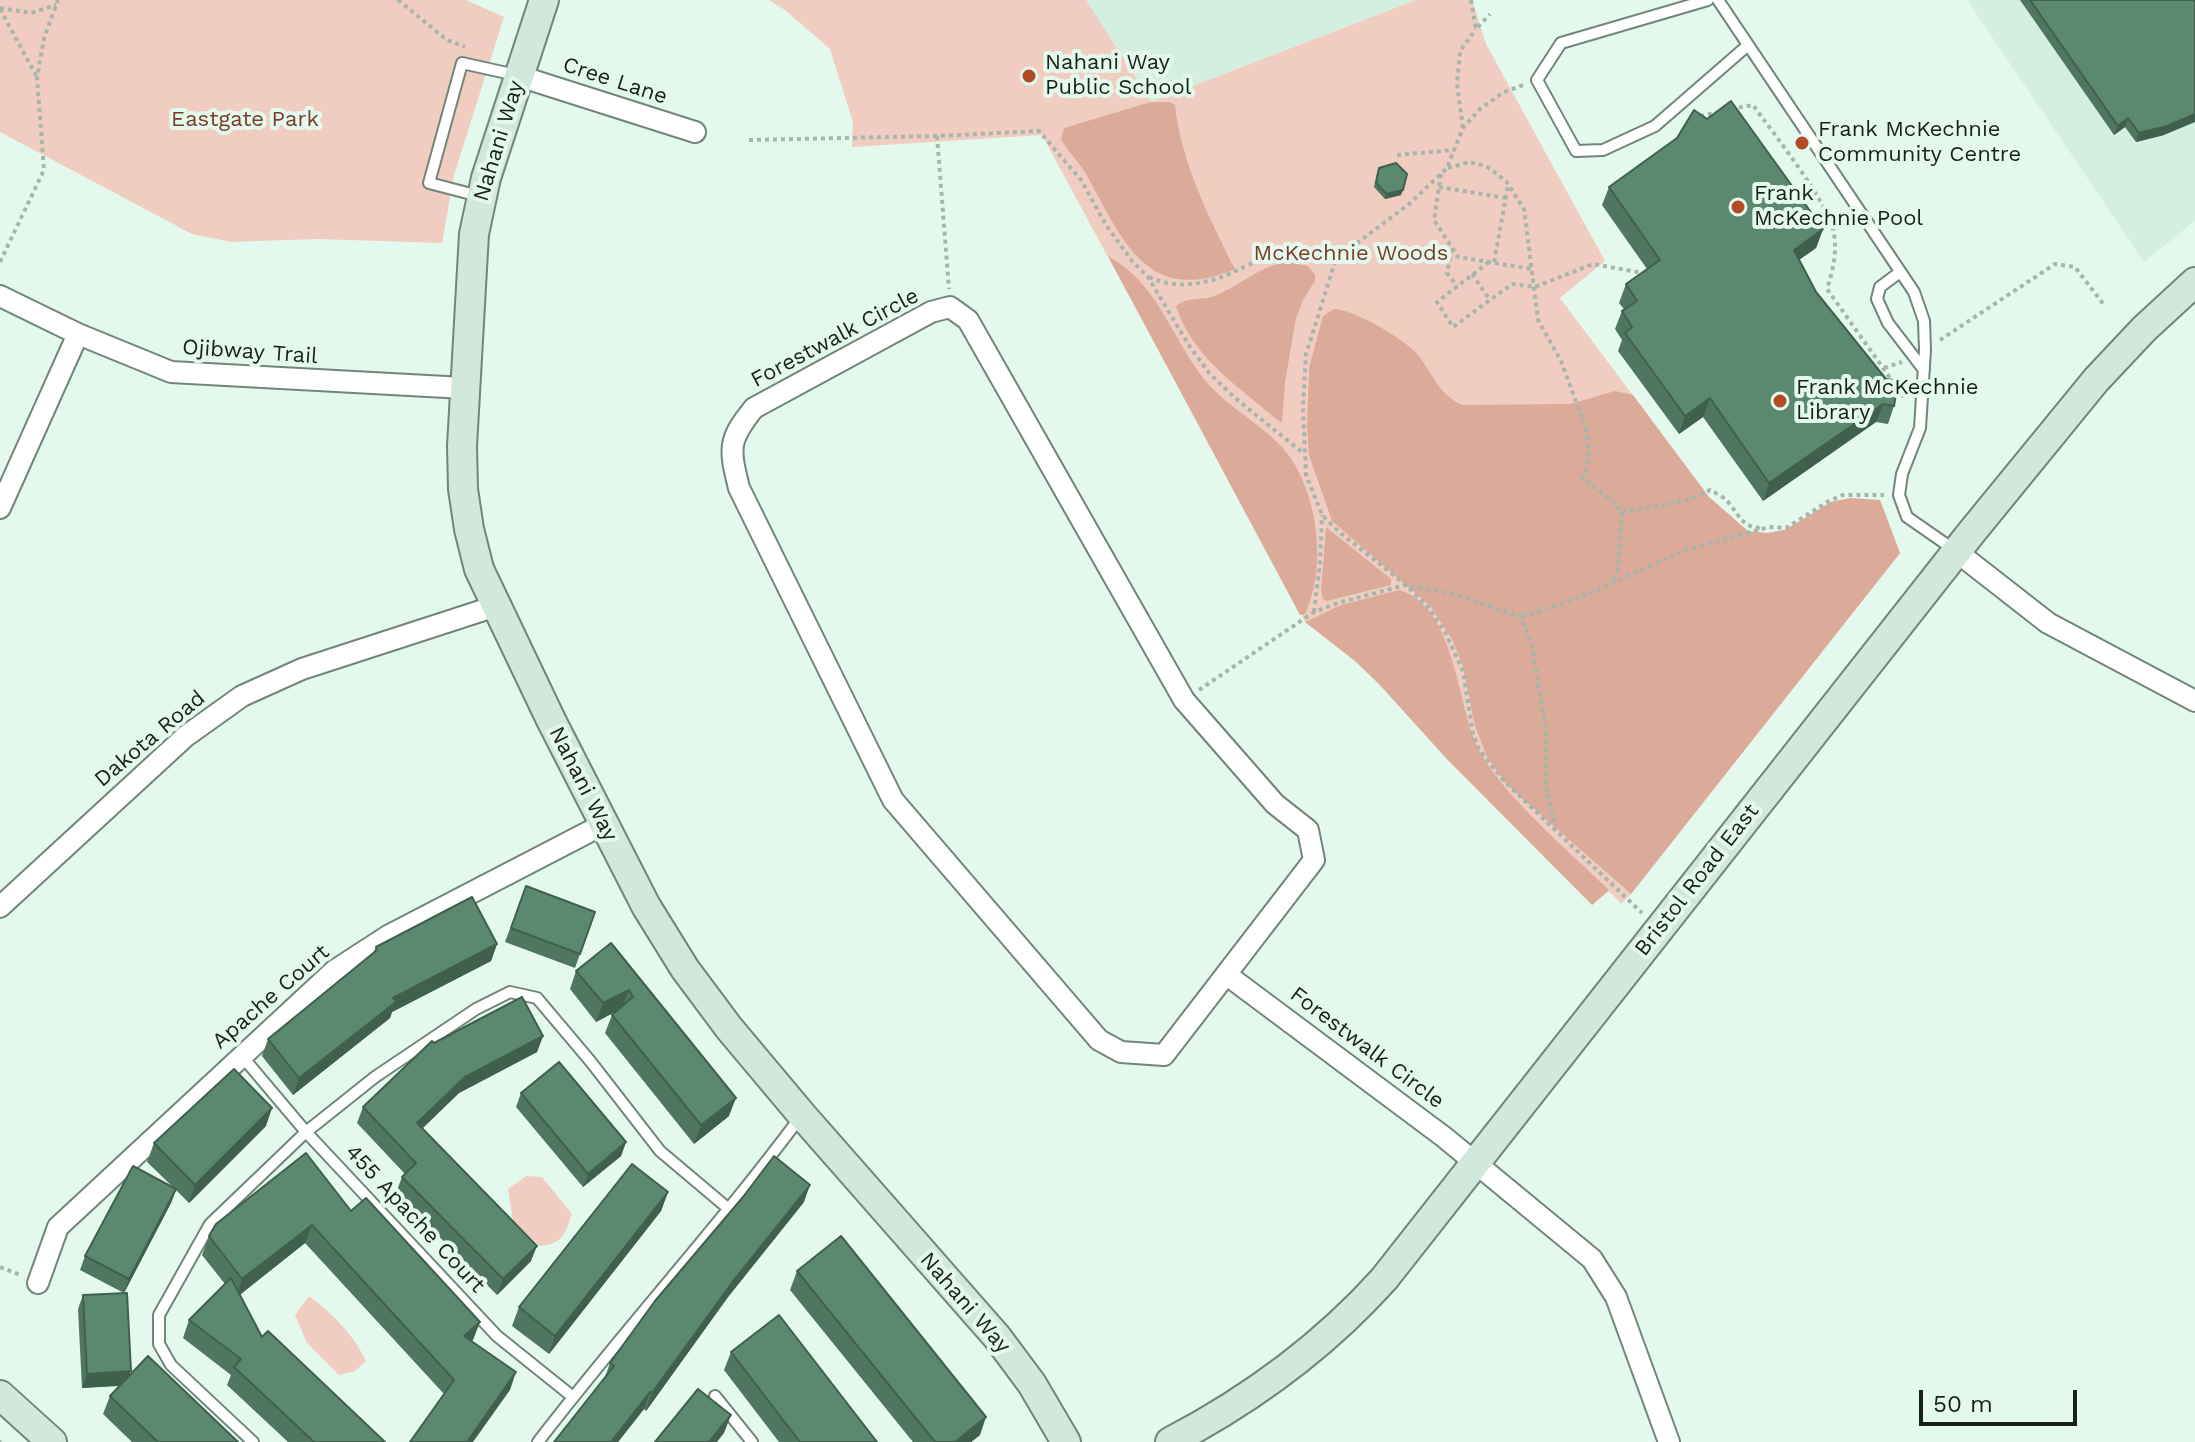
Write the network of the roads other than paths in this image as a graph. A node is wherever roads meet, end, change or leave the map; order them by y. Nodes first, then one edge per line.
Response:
1 (544, 0) edge
2 (1708, 0) edge
3 (1718, 0) edge
4 (1747, 46) junction
5 (519, 76) junction
6 (695, 132) dead end
7 (481, 196) junction
8 (1900, 272) junction
9 (2195, 282) edge
10 (0, 296) edge
11 (78, 334) junction
12 (1924, 370) junction
13 (464, 388) junction
14 (0, 508) edge
15 (1957, 552) junction
16 (496, 606) junction
17 (2195, 701) edge
18 (604, 824) junction
19 (0, 907) edge
20 (1227, 975) junction
21 (241, 1055) junction
22 (802, 1115) junction
23 (306, 1132) junction
24 (1476, 1163) junction
25 (730, 1210) junction
26 (38, 1283) dead end
27 (0, 1395) edge
28 (715, 1396) dead end
29 (573, 1397) junction
30 (52, 1442) edge
31 (253, 1442) edge
32 (538, 1442) edge
33 (752, 1442) edge
34 (1066, 1442) edge
35 (1170, 1442) edge
36 (1669, 1442) edge

1 - 5 street, Nahani Way
2 - 4 lane
3 - 4 lane
4 - 8 lane
5 - 6 street, Cree Lane
5 - 7 street, Nahani Way
5 - 7 lane
7 - 13 street, Nahani Way
8 - 12 lane
8 - 12 lane
9 - 15 street, Bristol Road East
10 - 11 street, Ojibway Trail
11 - 13 street, Ojibway Trail
11 - 14 street
12 - 15 lane
13 - 16 street, Nahani Way
15 - 17 street
15 - 24 street, Bristol Road East
16 - 18 street, Nahani Way
16 - 19 street, Dakota Road
18 - 21 street, Apache Court
18 - 22 street, Nahani Way
20 - 20 street, Forestwalk Circle
20 - 24 street, Forestwalk Circle
21 - 23 lane, 455 Apache Court
21 - 26 street, Apache Court
22 - 25 lane
22 - 34 street, Nahani Way
23 - 25 lane
23 - 29 lane, 455 Apache Court
23 - 31 lane
24 - 35 street, Bristol Road East
24 - 36 street, Forestwalk Circle
25 - 29 lane
27 - 30 street
28 - 33 lane
29 - 32 lane

